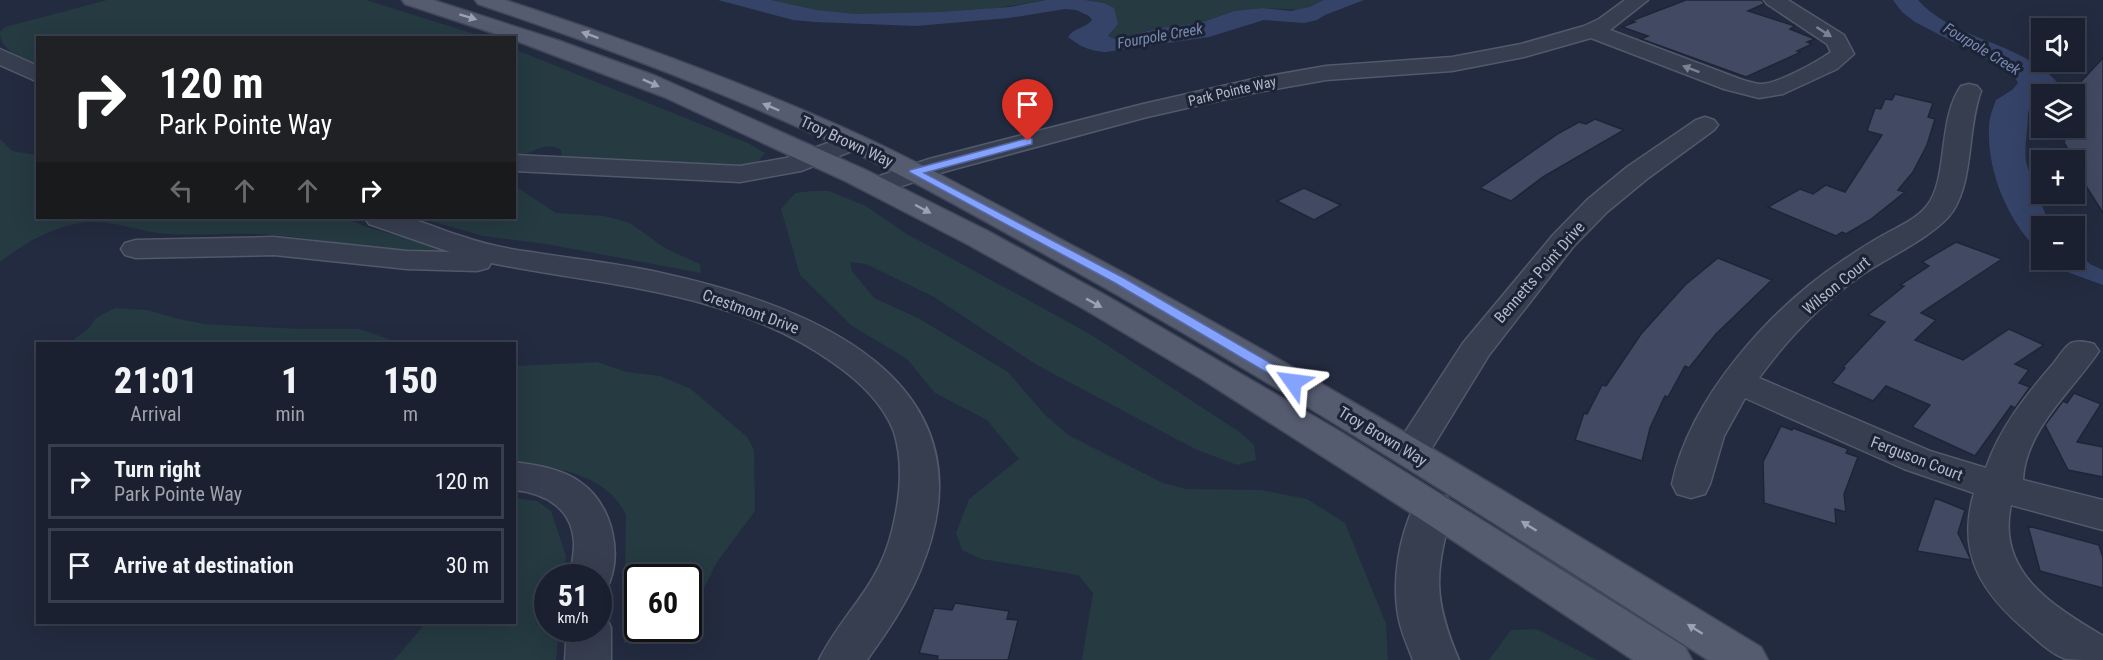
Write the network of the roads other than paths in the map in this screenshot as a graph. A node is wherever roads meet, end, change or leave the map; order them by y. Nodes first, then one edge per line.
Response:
1 (412, 0) edge
2 (485, 0) edge
3 (1638, 0) edge
4 (1774, 0) edge
5 (1592, 31) junction
6 (0, 56) edge
7 (36, 74) edge
8 (1969, 92) dead end
9 (1705, 125) dead end
10 (853, 142) junction
11 (817, 156) junction
12 (516, 163) edge
13 (914, 172) junction
14 (878, 186) junction
15 (382, 219) edge
16 (136, 249) dead end
17 (518, 259) junction
18 (2082, 351) dead end
19 (1738, 382) junction
20 (1411, 452) junction
21 (516, 476) edge
22 (1691, 484) dead end
23 (2000, 487) junction
24 (1433, 507) junction
25 (2103, 515) edge
26 (592, 564) edge
27 (589, 642) edge
28 (2103, 658) edge
29 (588, 660) edge
30 (842, 660) edge
31 (1436, 660) edge
32 (1669, 660) edge
33 (1744, 660) edge

1 -> 11 main road, Troy Brown Way
10 -> 2 main road, Troy Brown Way
3 - 5 street, Park Pointe Way
4 -> 5 street
5 - 13 street, Park Pointe Way
6 - 7 street
8 - 19 street, Wilson Court
9 - 20 street, Bennetts Point Drive
10 - 11 street
10 - 13 main road, Troy Brown Way
11 - 12 street
11 - 14 main road, Troy Brown Way
13 - 14 street, Park Pointe Way
13 - 20 main road, Troy Brown Way
14 -> 24 main road, Troy Brown Way
15 - 17 street, Crestmont Drive
16 - 17 street
17 - 30 street, Crestmont Drive
18 - 23 street
19 - 22 street, Wilson Court
19 - 23 street, Ferguson Court
33 -> 20 main road, Troy Brown Way
21 - 26 street
23 - 25 street, Ferguson Court
23 - 28 street
24 - 31 street
24 - 32 main road, Troy Brown Way
27 - 29 street

